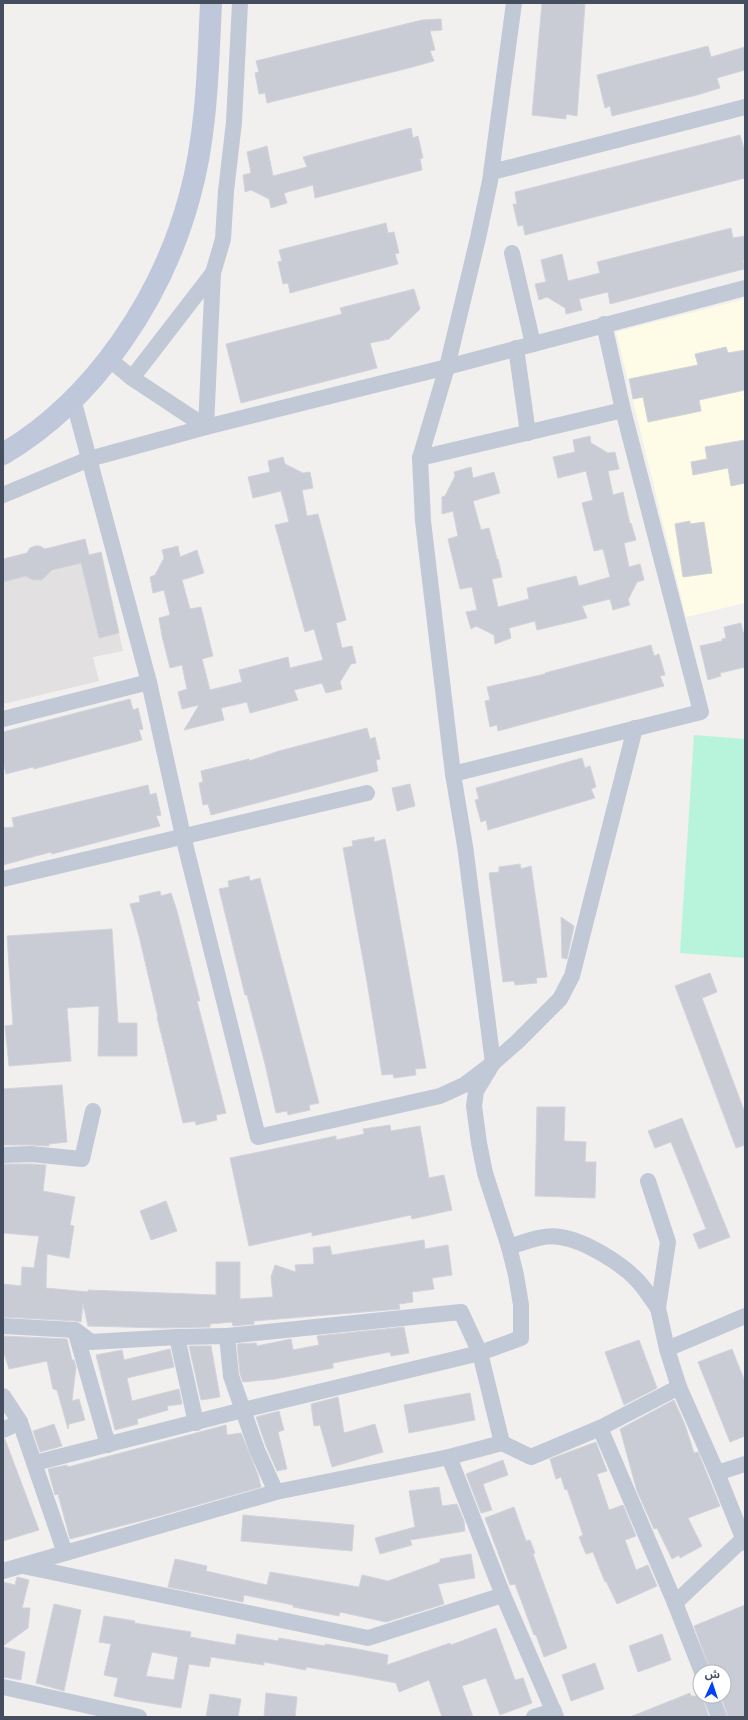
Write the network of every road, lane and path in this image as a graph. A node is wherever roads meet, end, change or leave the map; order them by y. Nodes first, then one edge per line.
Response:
1 (211, 3) edge
2 (240, 3) edge
3 (514, 3) edge
4 (745, 108) edge
5 (492, 172) junction
6 (512, 253) dead end
7 (213, 273) junction
8 (745, 288) edge
9 (604, 324) junction
10 (533, 344) junction
11 (516, 348) junction
12 (110, 359) junction
13 (447, 367) junction
14 (132, 378) junction
15 (73, 399) junction
16 (623, 410) junction
17 (206, 427) junction
18 (528, 433) junction
19 (3, 454) edge
20 (420, 458) junction
21 (89, 459) junction
22 (3, 495) edge
23 (148, 682) junction
24 (3, 719) edge
25 (635, 728) junction
26 (453, 774) junction
27 (366, 793) dead end
28 (183, 836) junction
29 (3, 879) edge
30 (493, 1063) junction
31 (93, 1111) dead end
32 (3, 1155) edge
33 (648, 1180) dead end
34 (509, 1247) junction
35 (658, 1308) junction
36 (745, 1316) edge
37 (3, 1326) edge
38 (75, 1330) junction
39 (228, 1336) junction
40 (177, 1337) junction
41 (667, 1349) junction
42 (480, 1353) junction
43 (679, 1387) junction
44 (3, 1396) edge
45 (243, 1410) junction
46 (20, 1422) junction
47 (196, 1423) junction
48 (600, 1428) junction
49 (3, 1430) edge
50 (502, 1442) junction
51 (108, 1445) junction
52 (449, 1457) junction
53 (35, 1463) junction
54 (745, 1464) edge
55 (717, 1473) junction
56 (276, 1492) junction
57 (744, 1541) edge
58 (65, 1553) junction
59 (20, 1566) junction
60 (3, 1571) edge
61 (503, 1595) junction
62 (675, 1603) junction
63 (699, 1664) edge
64 (3, 1687) edge
65 (714, 1704) edge
66 (555, 1714) edge
67 (139, 1717) edge
68 (534, 1717) edge
69 (719, 1717) edge

1 - 12 street
2 - 7 street
3 - 5 street
4 - 5 street
5 - 13 street
6 - 10 street
7 - 14 street
7 - 17 street
8 - 9 street
9 - 10 street
9 - 16 street
10 - 11 street
11 - 13 street
11 - 18 street
12 - 14 street
12 - 15 street
13 - 17 street
13 - 20 street
14 - 17 street
15 - 19 street
15 - 21 street
16 - 18 street
16 - 25 street
17 - 21 street
18 - 20 street
20 - 26 street
21 - 22 street
21 - 23 street
23 - 24 street
23 - 28 street
25 - 26 street
25 - 30 street
26 - 30 street
27 - 28 street
28 - 29 street
28 - 30 street
30 - 34 street
31 - 32 street
33 - 35 street
34 - 35 street
34 - 42 street
35 - 41 street
36 - 41 street
37 - 38 street
38 - 40 street
38 - 51 street
39 - 40 street
39 - 42 street
39 - 45 street
40 - 47 street
41 - 43 street
42 - 45 street
42 - 50 street
43 - 48 street
43 - 55 street
44 - 46 street
45 - 47 street
45 - 56 street
46 - 49 street
46 - 53 street
47 - 51 street
48 - 50 street
48 - 62 street
50 - 52 street
51 - 53 street
52 - 56 street
52 - 61 street
53 - 58 street
54 - 55 street
55 - 57 street
56 - 58 street
57 - 62 street
58 - 59 street
59 - 60 street
59 - 61 street
61 - 66 street
62 - 63 street
64 - 67 street
65 - 69 street
66 - 68 street

